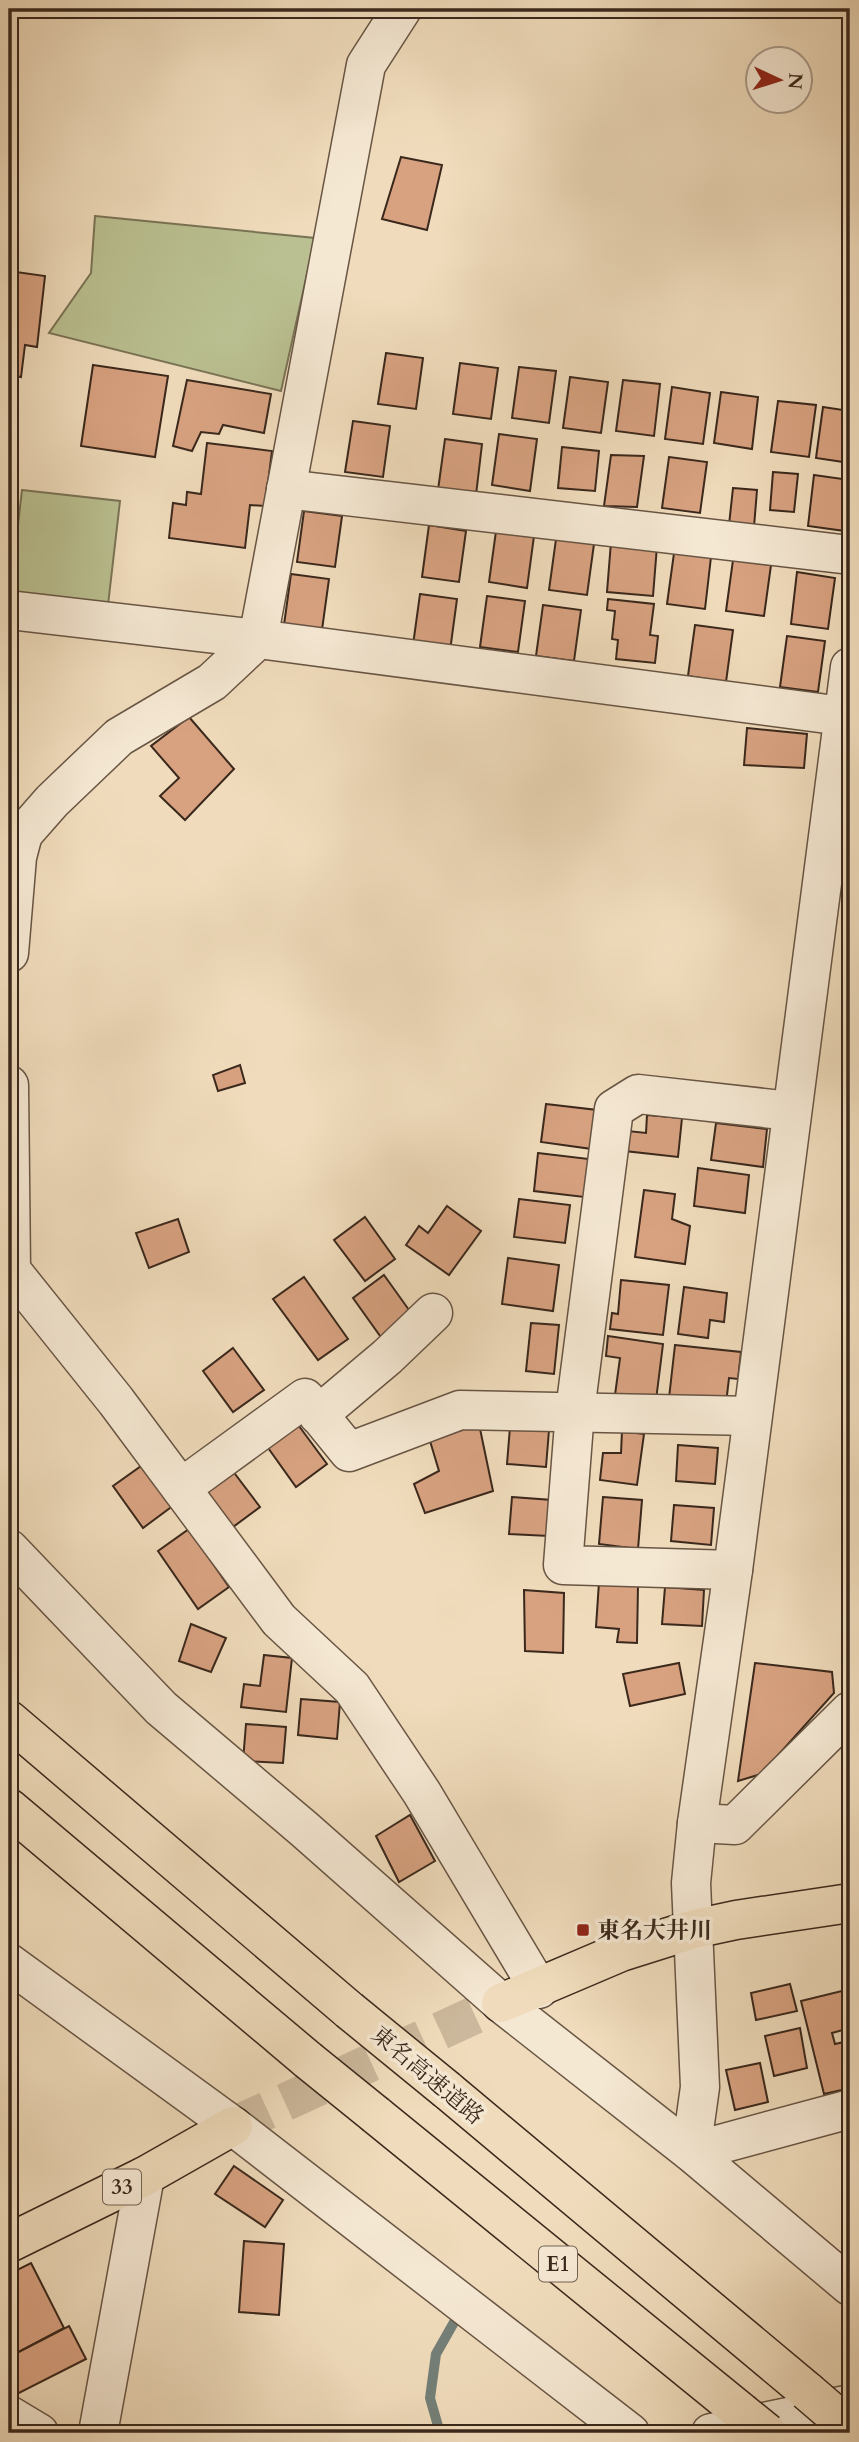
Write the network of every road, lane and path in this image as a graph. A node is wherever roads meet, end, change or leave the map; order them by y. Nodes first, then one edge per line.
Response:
1 (402, 9) edge
2 (286, 489) junction
3 (850, 555) edge
4 (9, 610) edge
5 (258, 639) junction
6 (850, 667) edge
7 (847, 717) edge
8 (9, 953) edge
9 (9, 1085) edge
10 (791, 1111) junction
11 (10, 1273) edge
12 (433, 1313) dead end
13 (575, 1411) junction
14 (318, 1415) junction
15 (752, 1416) junction
16 (181, 1488) junction
17 (9, 1549) edge
18 (733, 1570) junction
19 (850, 1711) edge
20 (9, 1720) edge
21 (9, 1808) edge
22 (696, 1823) junction
23 (850, 1903) edge
24 (694, 1929) junction
25 (9, 1963) edge
26 (539, 1989) junction
27 (501, 2003) junction
28 (850, 2109) edge
29 (233, 2126) junction
30 (691, 2152) junction
31 (145, 2176) junction
32 (9, 2243) edge
33 (850, 2286) edge
34 (850, 2404) edge
35 (9, 2415) edge
36 (740, 2426) edge
37 (850, 2428) edge
38 (39, 2433) edge
39 (98, 2433) edge
40 (630, 2433) edge

1 - 2 street
2 - 3 street
2 - 5 street
4 - 5 street
5 - 7 street
5 - 8 street
6 - 7 street
7 - 10 street
9 - 11 street
10 - 13 street
10 - 15 street
11 - 16 street
12 - 14 street
13 - 14 street
13 - 15 street
13 - 18 street
14 - 16 street
15 - 18 street
16 - 26 street
17 - 27 street
18 - 22 street
19 - 22 street
20 - 37 main road, 東名高速道路, bridge
21 - 36 main road, E1, bridge
22 - 24 street
23 - 24 main road
24 - 26 main road
24 - 30 street
25 - 29 street
26 - 27 main road
27 - 30 street
28 - 30 street
29 - 31 main road, 33
29 - 40 street
30 - 33 street
31 - 32 main road, 33
31 - 39 street
34 - 36 street
35 - 38 street

